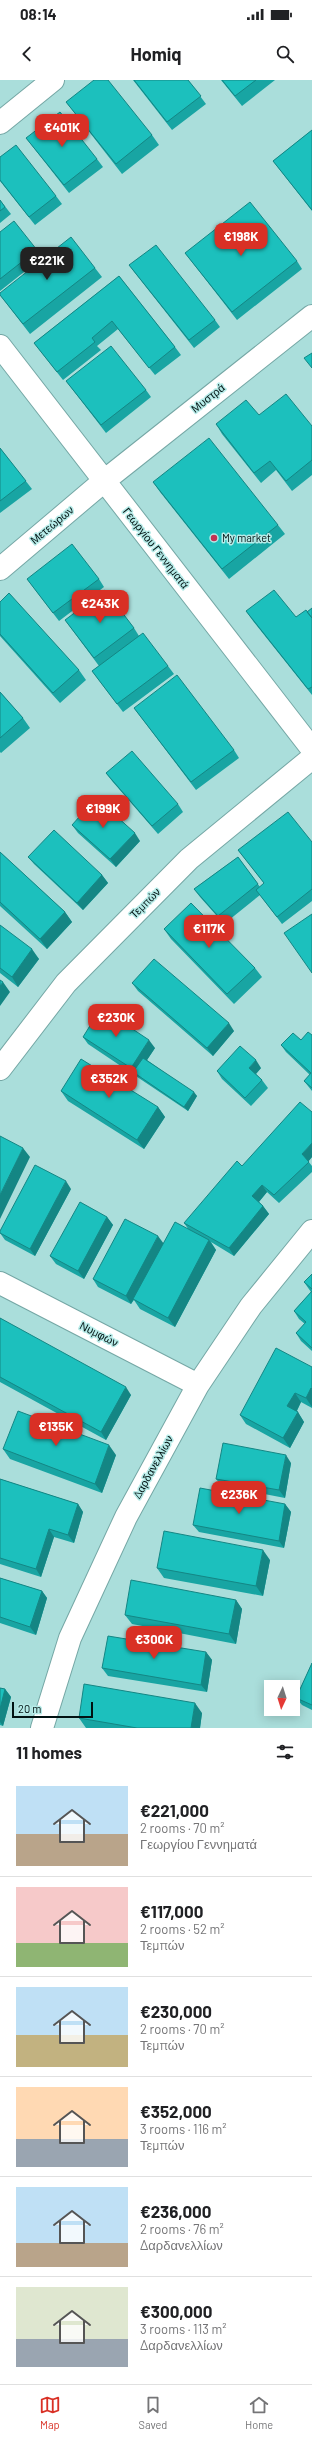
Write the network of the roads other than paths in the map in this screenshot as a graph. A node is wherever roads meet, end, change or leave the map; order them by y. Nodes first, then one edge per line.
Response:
1 (53, 80) edge
2 (0, 122) edge
3 (312, 316) edge
4 (0, 346) edge
5 (104, 481) junction
6 (0, 569) edge
7 (312, 749) edge
8 (312, 758) edge
9 (0, 1069) edge
10 (312, 1231) edge
11 (0, 1283) edge
12 (198, 1385) junction
13 (42, 1728) edge

1 - 2 street
3 - 5 street, Μυστρά
4 - 5 street, Γεωργίου Γεννηματά
5 - 6 street, Μετεώρων
5 - 7 street, Γεωργίου Γεννηματά
8 - 9 street, Τεμπών
10 - 12 street, Δαρδανελλίων
11 - 12 street, Νυμφών
12 - 13 street, Δαρδανελλίων

